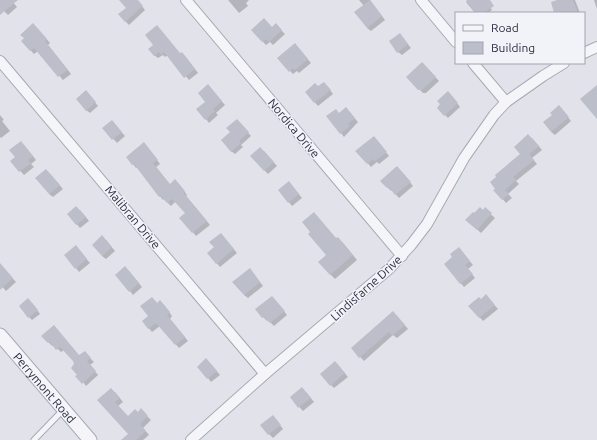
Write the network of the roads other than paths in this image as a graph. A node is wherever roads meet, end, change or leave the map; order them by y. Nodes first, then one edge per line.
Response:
1 (186, 0) edge
2 (421, 0) edge
3 (455, 41) edge
4 (597, 48) edge
5 (585, 53) edge
6 (0, 60) edge
7 (474, 64) edge
8 (562, 64) edge
9 (506, 102) junction
10 (402, 256) junction
11 (0, 335) edge
12 (265, 374) junction
13 (63, 409) junction
14 (34, 440) edge
15 (90, 440) edge
16 (191, 440) edge

1 - 10 street, Nordica Drive
2 - 3 street
4 - 5 street
6 - 12 street, Malibran Drive
7 - 9 street
8 - 9 street, Lindisfarne Drive
9 - 10 street, Lindisfarne Drive
10 - 12 street, Lindisfarne Drive
11 - 13 street, Perrymont Road
12 - 16 street, Lindisfarne Drive
13 - 14 lane
13 - 15 street, Perrymont Road

